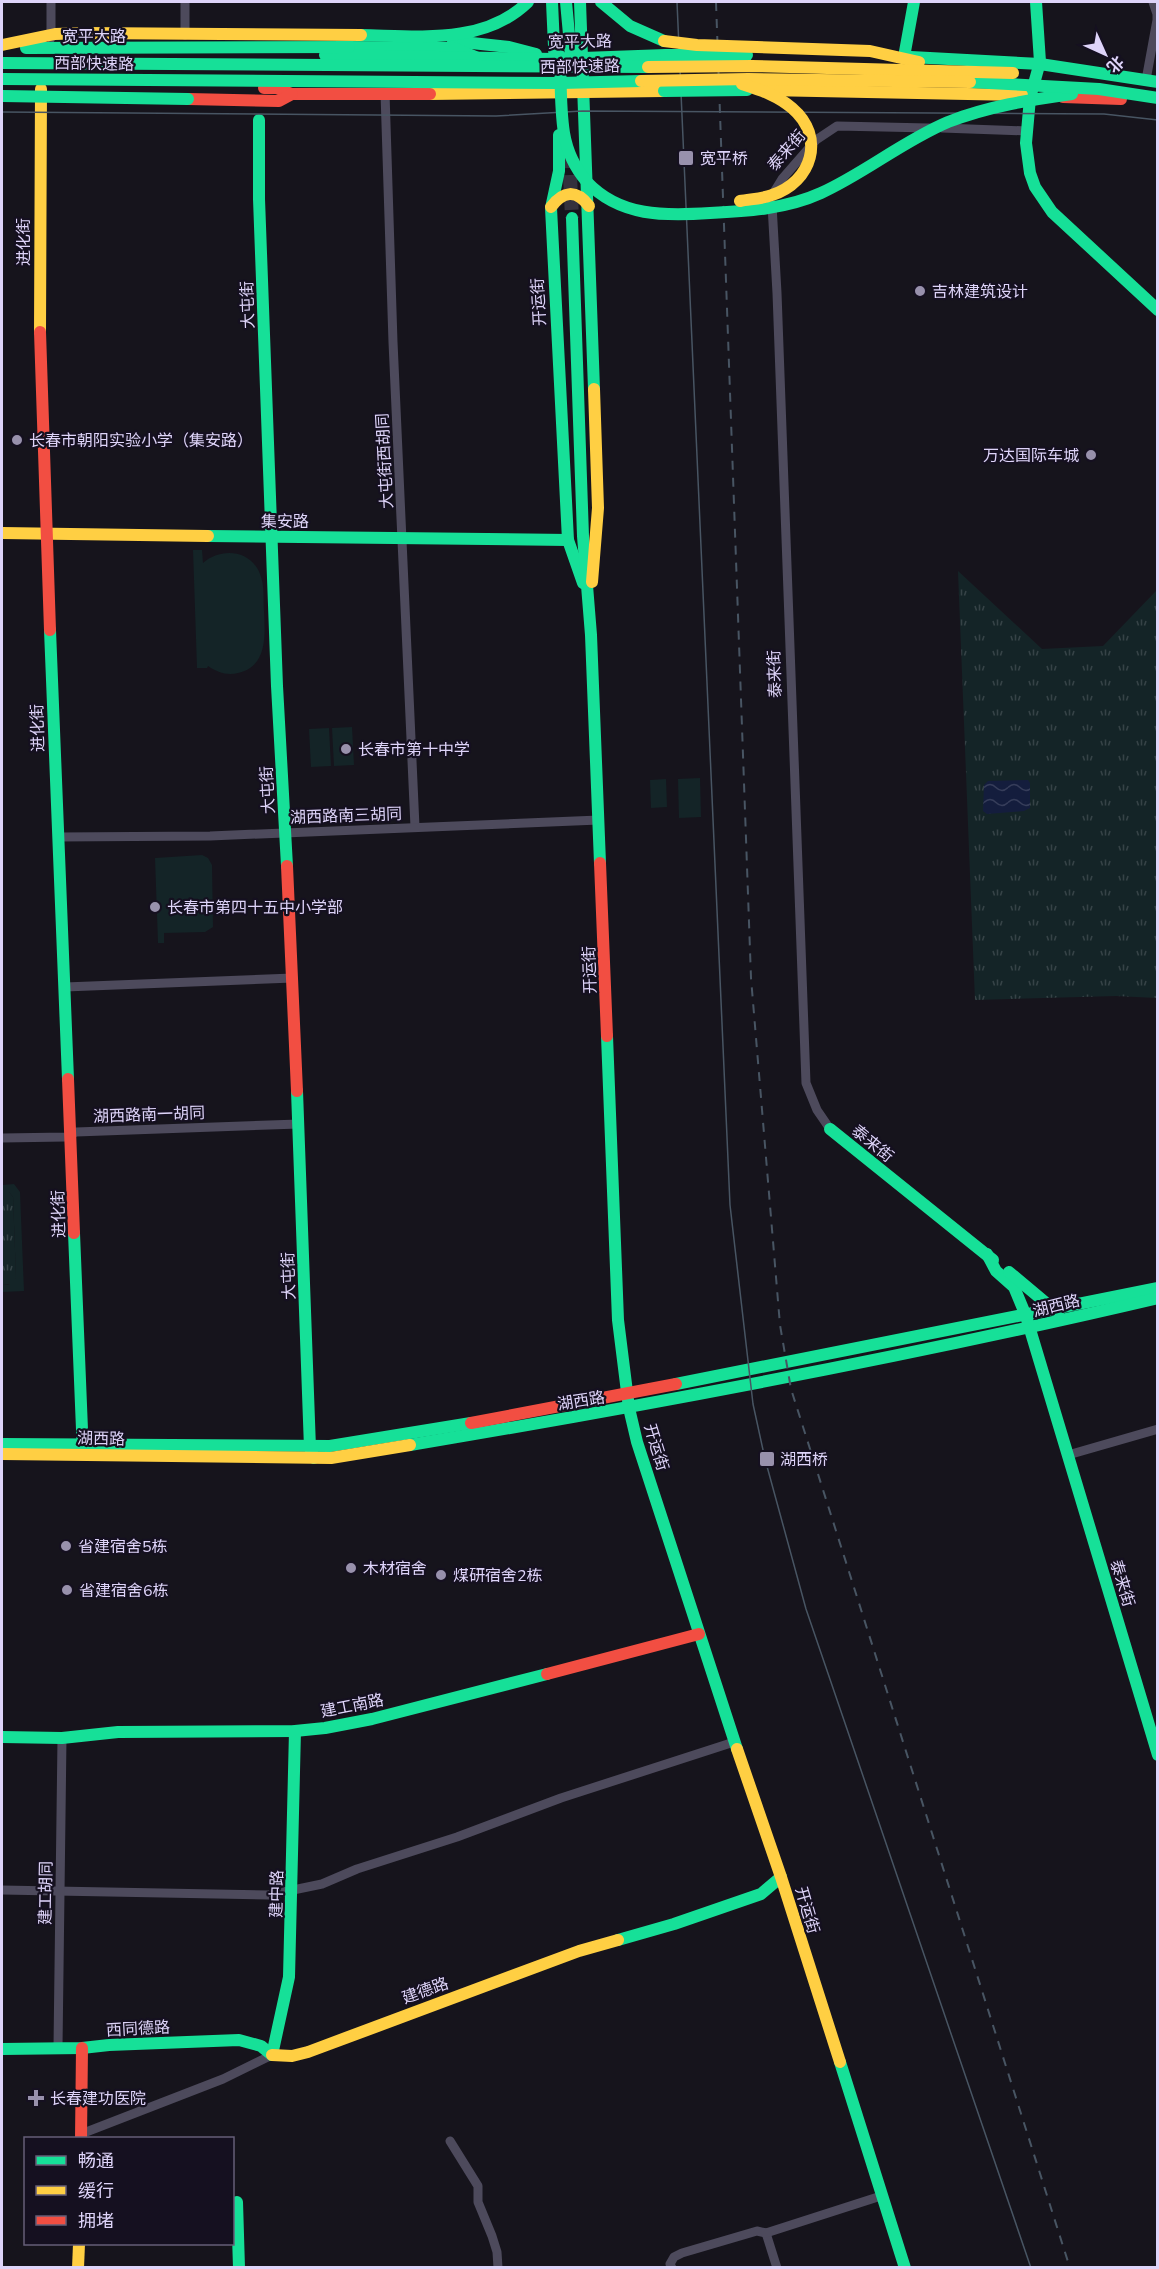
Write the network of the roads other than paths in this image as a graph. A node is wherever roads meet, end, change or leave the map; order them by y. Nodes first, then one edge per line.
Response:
1 (51, 2) edge
2 (185, 2) edge
3 (528, 2) edge
4 (552, 2) edge
5 (558, 2) edge
6 (566, 2) edge
7 (580, 2) edge
8 (601, 2) edge
9 (914, 2) edge
10 (1036, 2) edge
11 (1153, 2) edge
12 (2, 47) edge
13 (51, 52) junction
14 (184, 53) junction
15 (904, 57) junction
16 (478, 58) junction
17 (581, 58) junction
18 (555, 59) junction
19 (2, 63) edge
20 (1040, 64) junction
21 (952, 70) junction
22 (2, 78) edge
23 (708, 79) junction
24 (1152, 81) edge
25 (2, 86) edge
26 (41, 86) junction
27 (1158, 87) edge
28 (1099, 89) junction
29 (385, 93) junction
30 (581, 93) junction
31 (292, 94) junction
32 (557, 94) junction
33 (2, 96) edge
34 (1031, 96) junction
35 (1158, 98) edge
36 (1158, 102) edge
37 (259, 120) dead end
38 (1027, 131) junction
39 (589, 206) junction
40 (550, 208) junction
41 (572, 218) tunnel mouth
42 (1158, 310) edge
43 (2, 533) edge
44 (45, 533) junction
45 (273, 538) junction
46 (403, 538) junction
47 (568, 540) junction
48 (589, 598) junction
49 (599, 820) junction
50 (416, 827) junction
51 (285, 832) junction
52 (58, 837) junction
53 (293, 978) junction
54 (65, 987) junction
55 (298, 1124) junction
56 (830, 1129) joint
57 (71, 1134) junction
58 (2, 1138) edge
59 (987, 1254) junction
60 (1158, 1288) edge
61 (1158, 1298) edge
62 (1055, 1310) junction
63 (1066, 1319) junction
64 (1028, 1322) junction
65 (627, 1394) junction
66 (629, 1408) junction
67 (1158, 1429) edge
68 (2, 1444) edge
69 (83, 1450) junction
70 (312, 1453) junction
71 (2, 1454) edge
72 (1068, 1455) junction
73 (699, 1634) junction
74 (296, 1731) junction
75 (2, 1737) edge
76 (62, 1738) junction
77 (734, 1742) junction
78 (1158, 1755) edge
79 (781, 1877) junction
80 (2, 1890) edge
81 (60, 1891) junction
82 (292, 1892) junction
83 (58, 2047) junction
84 (82, 2048) junction
85 (2, 2049) edge
86 (272, 2055) junction
87 (81, 2136) edge
88 (450, 2141) dead end
89 (881, 2196) junction
90 (237, 2202) dead end
91 (766, 2233) junction
92 (79, 2245) edge
93 (78, 2268) edge
94 (239, 2268) edge
95 (498, 2268) edge
96 (672, 2268) edge
97 (777, 2268) edge
98 (905, 2268) edge

1 - 13 street, 进化街
2 - 14 street
3 - 12 main road, bridge
4 - 18 main road, 开运街
5 - 28 main road, bridge
6 - 23 main road, bridge
7 - 17 main road, 开运街
8 - 21 main road, bridge
9 - 15 main road
10 - 20 main road
11 - 24 street
12 - 13 main road, 宽平大路
12 - 16 main road, bridge
13 - 14 main road, 宽平大路
13 - 26 street, 进化街
14 - 16 main road, 宽平大路
14 - 18 main road
15 - 17 main road, 宽平大路, bridge
15 - 20 main road, 宽平大路
16 - 18 main road, 宽平大路
17 - 18 main road, 宽平大路
17 - 30 main road, 开运街
18 - 32 main road, 开运街
19 - 21 main road, 西部快速路, bridge
20 - 24 main road, 宽平大路
20 - 34 main road
21 - 27 main road, 西部快速路, bridge
22 - 23 main road, 西部快速路, bridge
23 - 28 main road, 西部快速路, bridge
25 - 26 main road
26 - 31 main road
26 - 44 main road, 进化街
28 - 35 main road, 西部快速路, bridge
29 - 31 main road
29 - 32 main road
29 - 46 street, 大屯街西胡同
30 - 32 main road
30 - 34 main road, bridge
30 - 39 main road, 开运街
31 - 33 main road, bridge
32 - 40 main road, 开运街
34 - 36 main road
34 - 38 main road
37 - 45 main road, 大屯街
38 - 42 main road
38 - 56 street, 泰来街
39 - 40 main road
39 - 48 main road, 开运街
40 - 47 main road, 开运街
41 - 48 main road, 开运街
43 - 44 main road, 集安路
44 - 45 main road, 集安路
44 - 52 main road, 进化街
45 - 46 main road, 集安路
45 - 51 main road, 大屯街
46 - 47 main road, 集安路
46 - 50 street, 大屯街西胡同
47 - 48 main road, 开运街
48 - 49 main road, 开运街
49 - 50 street, 湖西路南三胡同
49 - 65 main road, 开运街
50 - 51 street, 湖西路南三胡同
51 - 52 street, 湖西路南三胡同
51 - 53 main road, 大屯街
52 - 54 main road, 进化街
53 - 54 street
53 - 55 main road, 大屯街
54 - 57 main road, 进化街
55 - 57 street, 湖西路南一胡同
55 - 70 main road, 大屯街
56 - 59 main road, 泰来街
57 - 58 street, 湖西路南一胡同
57 - 69 main road, 进化街
59 - 62 main road, 泰来街
59 - 64 main road, 泰来街
60 - 62 main road, 湖西路
61 - 63 main road, 湖西路
62 - 63 main road, 泰来街
62 - 64 main road, 湖西路
63 - 64 main road, 湖西路
64 - 65 main road, 湖西路
64 - 66 main road, 湖西路
64 - 72 main road, 泰来街
65 - 66 main road, 开运街
65 - 70 main road, 湖西路
66 - 70 main road, 湖西路
66 - 73 main road, 开运街
67 - 72 street
68 - 69 main road, 湖西路
69 - 70 main road, 湖西路
69 - 71 main road, 湖西路
72 - 78 main road, 泰来街
73 - 74 main road, 建工南路
73 - 77 main road, 开运街
74 - 76 main road, 建工南路
74 - 82 main road, 建中路
75 - 76 main road, 建工南路
76 - 81 street, 建工胡同
77 - 79 main road, 开运街
77 - 82 street
79 - 86 main road, 建德路
79 - 89 main road, 开运街
80 - 81 street
81 - 82 street
81 - 83 street, 建工胡同
82 - 86 main road, 建中路
83 - 84 main road, 西同德路
83 - 85 main road, 西同德路
84 - 86 main road, 西同德路
84 - 87 main road
86 - 87 street, 建德路
88 - 95 street
89 - 91 street
89 - 98 main road, 开运街
90 - 94 main road
91 - 96 street
91 - 97 street
92 - 93 main road

